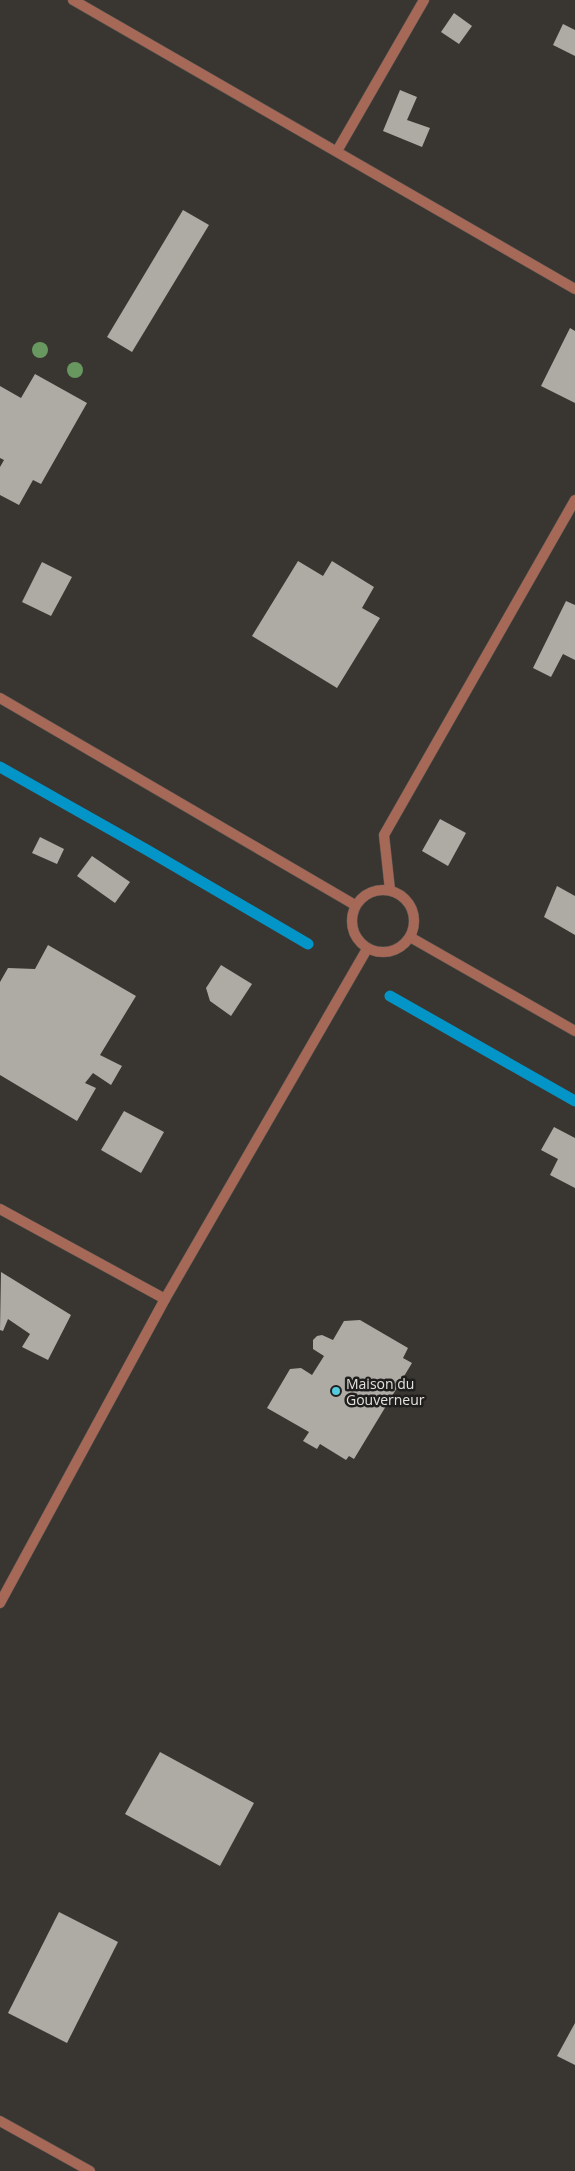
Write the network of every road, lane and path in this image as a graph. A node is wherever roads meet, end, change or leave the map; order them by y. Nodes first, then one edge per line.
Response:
1 (73, 0) edge
2 (424, 0) edge
3 (337, 151) junction
4 (575, 289) edge
5 (575, 500) edge
6 (0, 698) edge
7 (390, 890) junction
8 (355, 905) junction
9 (410, 937) junction
10 (367, 949) junction
11 (575, 1031) edge
12 (0, 1209) edge
13 (165, 1300) junction
14 (0, 1603) edge
15 (0, 2121) edge
16 (90, 2171) edge

1 - 3 street
2 - 3 street
3 - 4 street
5 - 7 street
6 - 8 street
7 - 8 street
7 - 9 street
8 - 10 street
9 - 10 street
9 - 11 street
10 - 13 street
12 - 13 street
13 - 14 street
15 - 16 street

